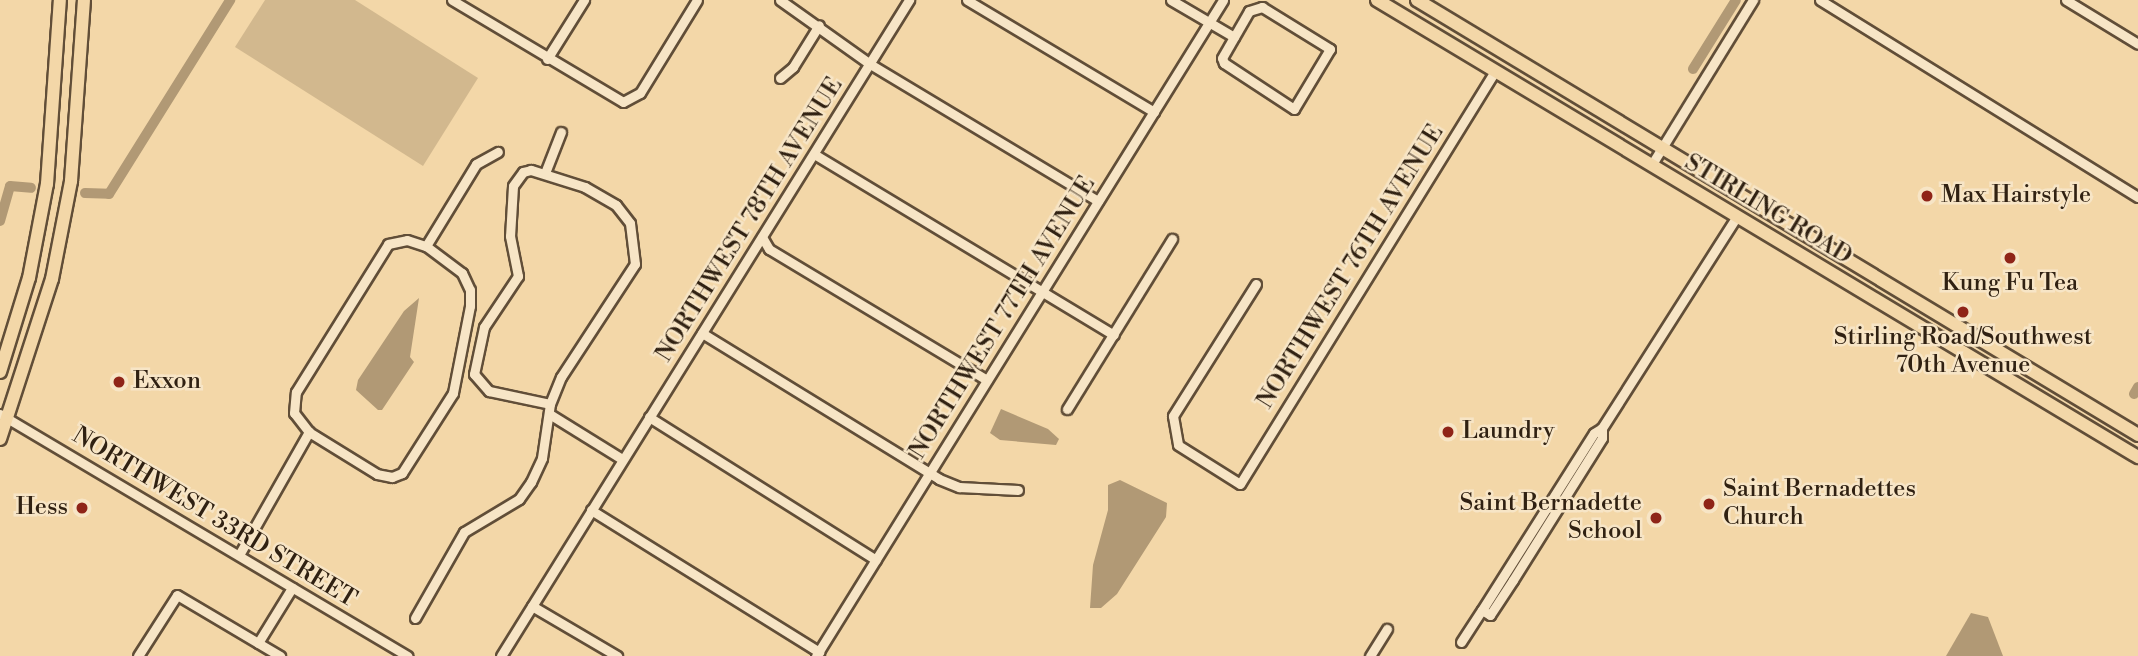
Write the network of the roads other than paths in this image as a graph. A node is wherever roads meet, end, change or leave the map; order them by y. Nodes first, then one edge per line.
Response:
1 (60, 0) edge
2 (84, 0) edge
3 (452, 0) edge
4 (583, 0) edge
5 (697, 0) edge
6 (780, 0) edge
7 (909, 0) edge
8 (967, 0) edge
9 (1171, 0) edge
10 (1223, 0) edge
11 (1377, 0) edge
12 (1417, 0) edge
13 (1753, 0) edge
14 (1820, 0) edge
15 (2066, 0) edge
16 (466, 4) edge
17 (1209, 23) junction
18 (819, 25) junction
19 (1234, 37) junction
20 (2138, 44) edge
21 (547, 59) junction
22 (870, 64) junction
23 (1495, 71) junction
24 (780, 78) dead end
25 (1154, 112) junction
26 (561, 132) dead end
27 (1661, 148) junction
28 (498, 152) dead end
29 (814, 154) junction
30 (1652, 164) junction
31 (545, 173) junction
32 (2138, 197) edge
33 (1098, 201) junction
34 (1737, 216) junction
35 (762, 237) junction
36 (1172, 239) dead end
37 (426, 246) junction
38 (1842, 257) junction
39 (1831, 273) junction
40 (1256, 284) dead end
41 (1044, 290) junction
42 (702, 333) junction
43 (1114, 335) junction
44 (0, 372) edge
45 (987, 380) junction
46 (550, 404) junction
47 (1067, 409) dead end
48 (551, 415) junction
49 (4, 416) edge
50 (649, 417) junction
51 (309, 432) junction
52 (2138, 435) edge
53 (0, 439) edge
54 (2138, 457) edge
55 (622, 459) junction
56 (929, 472) junction
57 (1018, 490) dead end
58 (591, 510) junction
59 (239, 555) junction
60 (876, 560) junction
61 (292, 588) junction
62 (532, 606) junction
63 (415, 618) dead end
64 (1387, 629) dead end
65 (1461, 642) dead end
66 (258, 643) junction
67 (817, 654) edge
68 (138, 656) edge
69 (280, 656) edge
70 (407, 656) edge
71 (501, 656) edge
72 (617, 656) edge
73 (1370, 656) edge

1 - 44 main road
2 - 49 main road
3 - 16 street
4 - 21 street
5 - 21 street
6 - 18 street
7 - 22 street, NORTHWEST 78TH AVENUE
8 - 25 street
9 - 17 street
10 - 17 street, NORTHWEST 77TH AVENUE
11 - 23 main road, STIRLING ROAD
12 - 27 main road, STIRLING ROAD
13 - 27 street
14 - 32 street
15 - 20 street
16 - 21 street
17 - 19 street
17 - 25 street, NORTHWEST 77TH AVENUE
18 - 22 street
18 - 24 street
19 - 19 street
22 - 29 street, NORTHWEST 78TH AVENUE
22 - 33 street
23 - 30 main road, STIRLING ROAD
23 - 40 street, NORTHWEST 76TH AVENUE
25 - 33 street, NORTHWEST 77TH AVENUE
26 - 31 street
27 - 30 street
27 - 38 main road, STIRLING ROAD
28 - 37 street
29 - 35 street, NORTHWEST 78TH AVENUE
29 - 41 street
30 - 34 main road, STIRLING ROAD
31 - 46 street
31 - 46 street
33 - 41 street, NORTHWEST 77TH AVENUE
34 - 39 main road, STIRLING ROAD
34 - 65 street
35 - 42 street, NORTHWEST 78TH AVENUE
35 - 45 street
36 - 43 street
37 - 51 street
37 - 51 street
38 - 39 main road
38 - 52 main road, STIRLING ROAD
39 - 54 main road, STIRLING ROAD
41 - 43 street
41 - 45 street, NORTHWEST 77TH AVENUE
42 - 50 street, NORTHWEST 78TH AVENUE
42 - 56 street
43 - 47 street
45 - 56 street, NORTHWEST 77TH AVENUE
46 - 48 street
48 - 55 street
48 - 63 street
49 - 53 main road
49 - 59 street, NORTHWEST 33RD STREET
50 - 55 street, NORTHWEST 78TH AVENUE
50 - 60 street
51 - 59 street
55 - 58 street, NORTHWEST 78TH AVENUE
56 - 57 street
56 - 60 street, NORTHWEST 77TH AVENUE
58 - 62 street, NORTHWEST 78TH AVENUE
58 - 67 street
59 - 61 street, NORTHWEST 33RD STREET
60 - 67 street, NORTHWEST 77TH AVENUE
61 - 66 street
61 - 70 street, NORTHWEST 33RD STREET
62 - 71 street, NORTHWEST 78TH AVENUE
62 - 72 street
64 - 73 street
66 - 68 street
66 - 69 street

